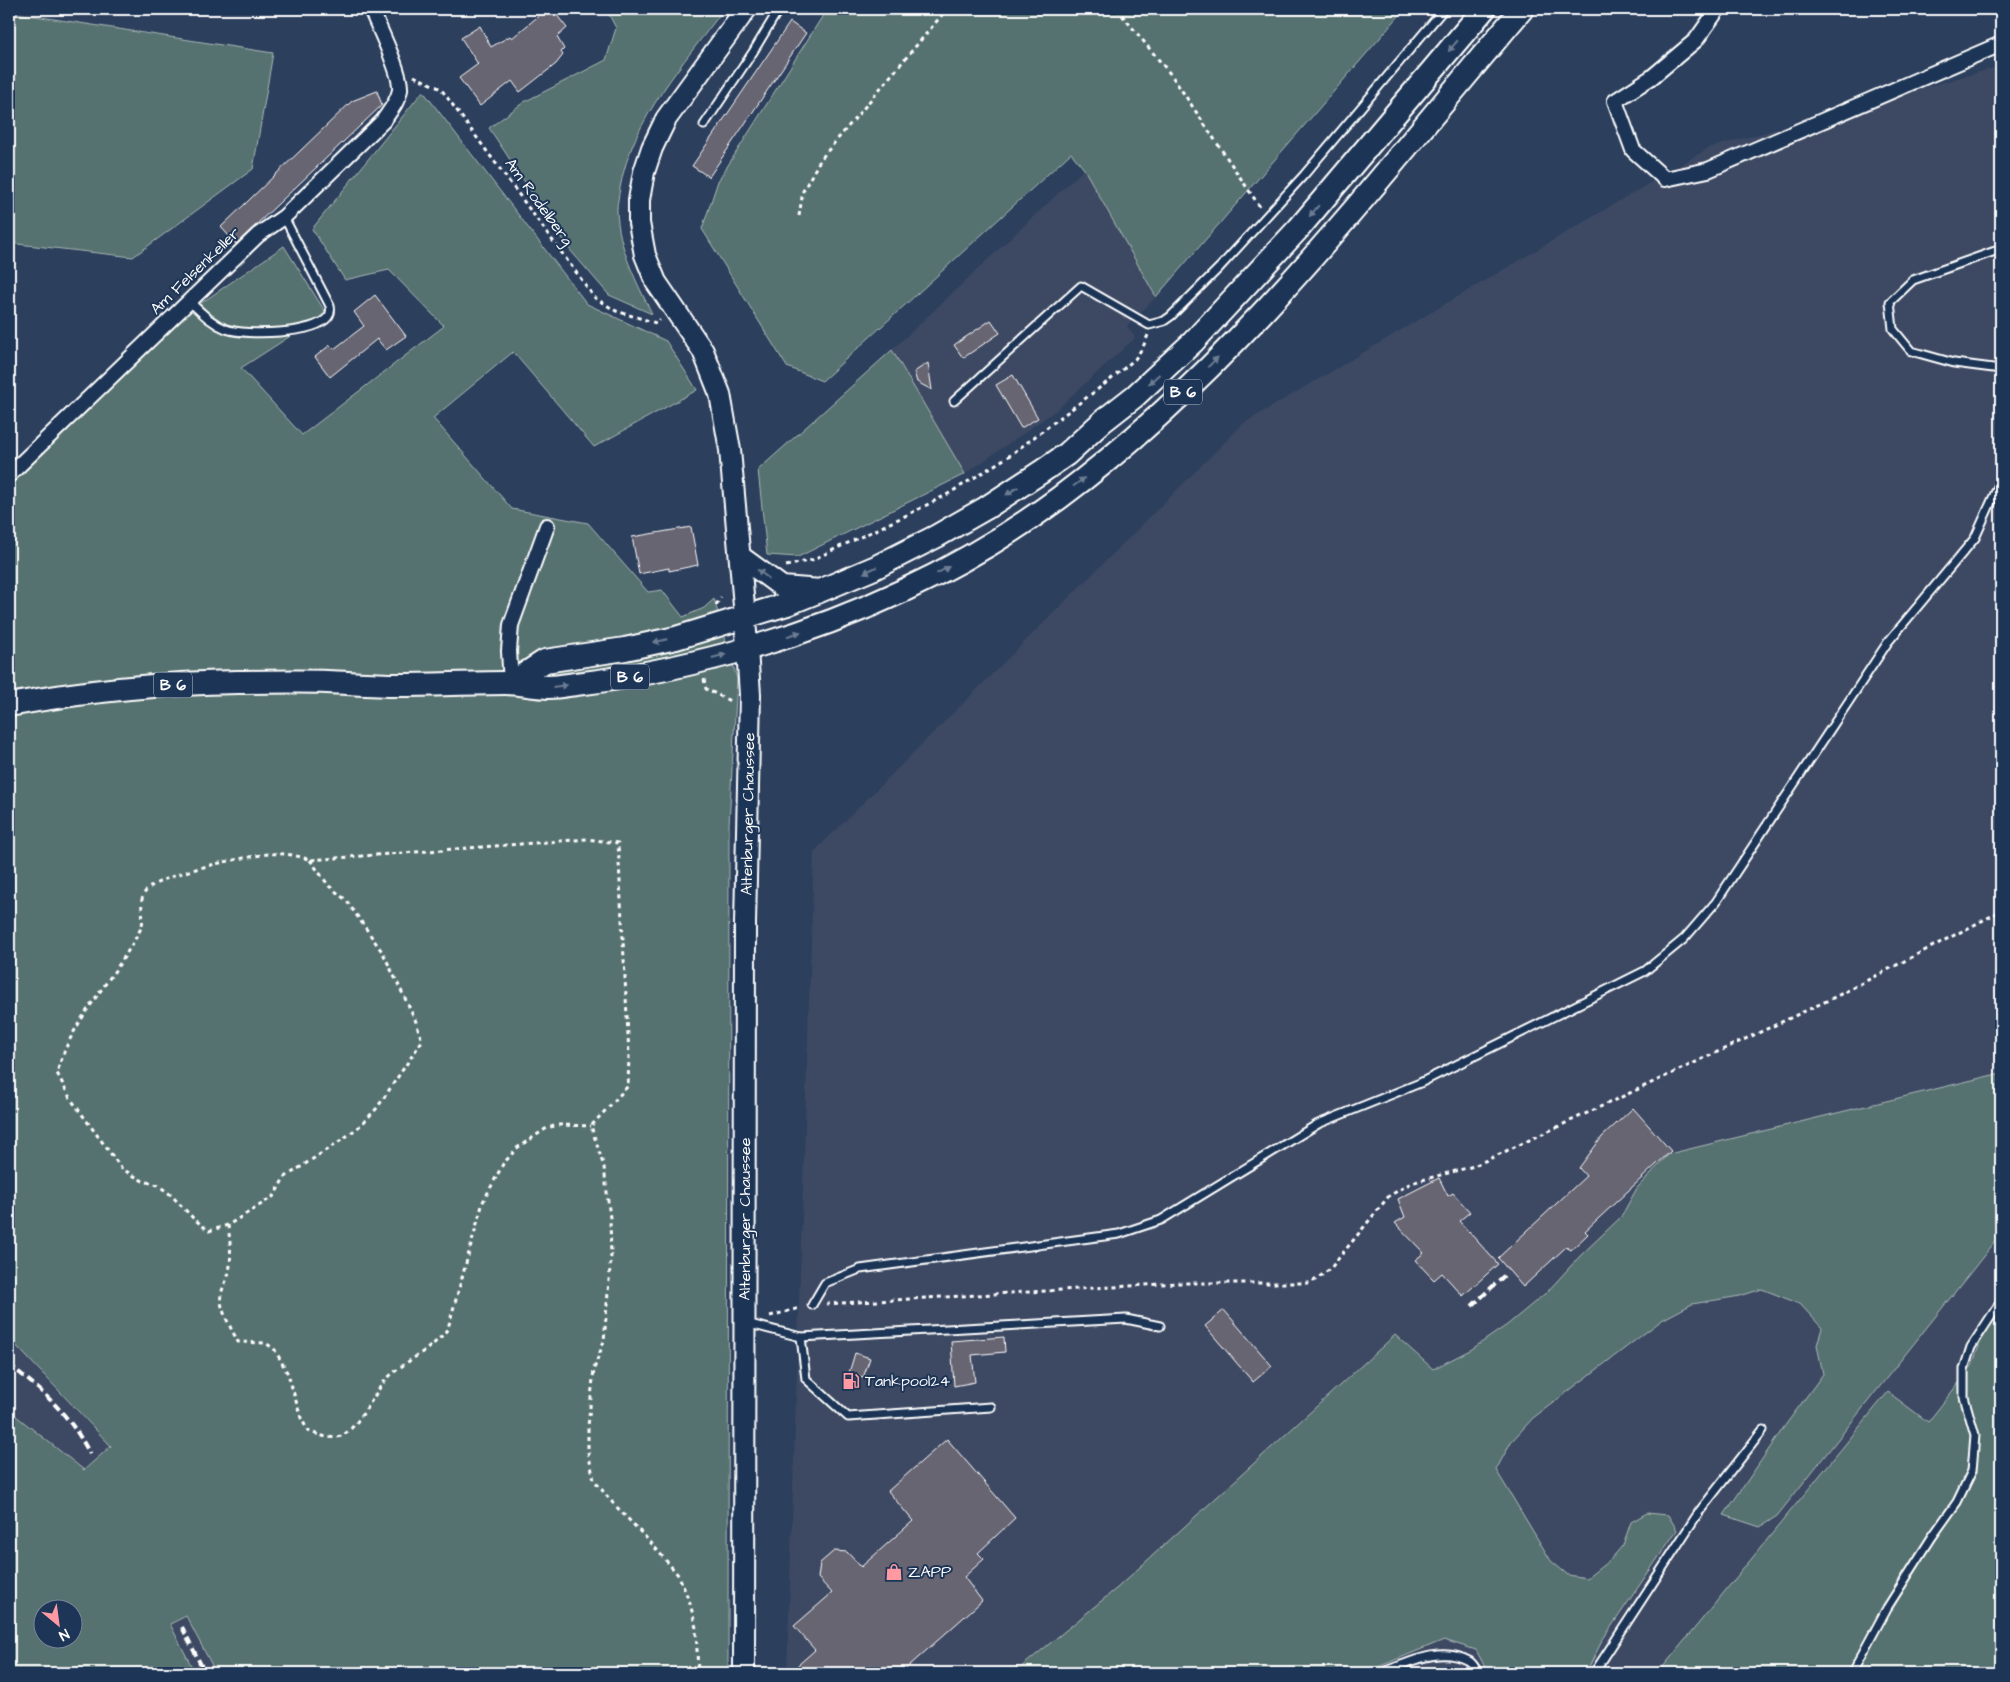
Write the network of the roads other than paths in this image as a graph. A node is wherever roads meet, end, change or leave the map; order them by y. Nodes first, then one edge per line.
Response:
1 (371, 9) edge
2 (746, 9) edge
3 (779, 9) edge
4 (1444, 9) edge
5 (1484, 9) edge
6 (1522, 9) edge
7 (1718, 9) edge
8 (2001, 44) edge
9 (704, 125) dead end
10 (284, 217) junction
11 (2001, 249) edge
12 (189, 301) junction
13 (2001, 368) edge
14 (954, 401) dead end
15 (9, 475) edge
16 (2001, 480) edge
17 (547, 526) dead end
18 (741, 557) junction
19 (822, 590) junction
20 (744, 606) junction
21 (747, 648) junction
22 (511, 683) junction
23 (9, 705) edge
24 (2001, 1301) edge
25 (812, 1305) road end
26 (745, 1323) junction
27 (1160, 1326) dead end
28 (801, 1337) junction
29 (991, 1407) dead end
30 (1763, 1430) dead end
31 (744, 1673) edge
32 (1382, 1673) edge
33 (1479, 1673) edge
34 (1594, 1673) edge
35 (1852, 1673) edge

1 - 10 street, Am Felsenkeller
2 - 18 main road, Altenburger Chaussee
3 - 9 lane
4 - 14 lane
5 -> 19 main road, B 6
21 -> 6 main road, B 6
7 - 8 street
10 - 12 street, Am Felsenkeller
10 - 12 lane
11 - 13 lane
12 - 15 street, Am Felsenkeller
16 - 25 lane
17 - 22 street
19 -> 18 main road, B 6
18 - 20 main road, Altenburger Chaussee
19 - 20 main road, B 6
20 - 21 main road, Altenburger Chaussee
20 -> 22 main road, B 6
22 -> 21 main road, B 6
21 - 26 main road, Altenburger Chaussee
22 - 23 main road, B 6
24 - 35 lane
26 - 28 lane
26 - 31 main road, Altenburger Chaussee
27 - 28 lane
28 - 29 lane
30 - 34 lane
32 - 33 lane

